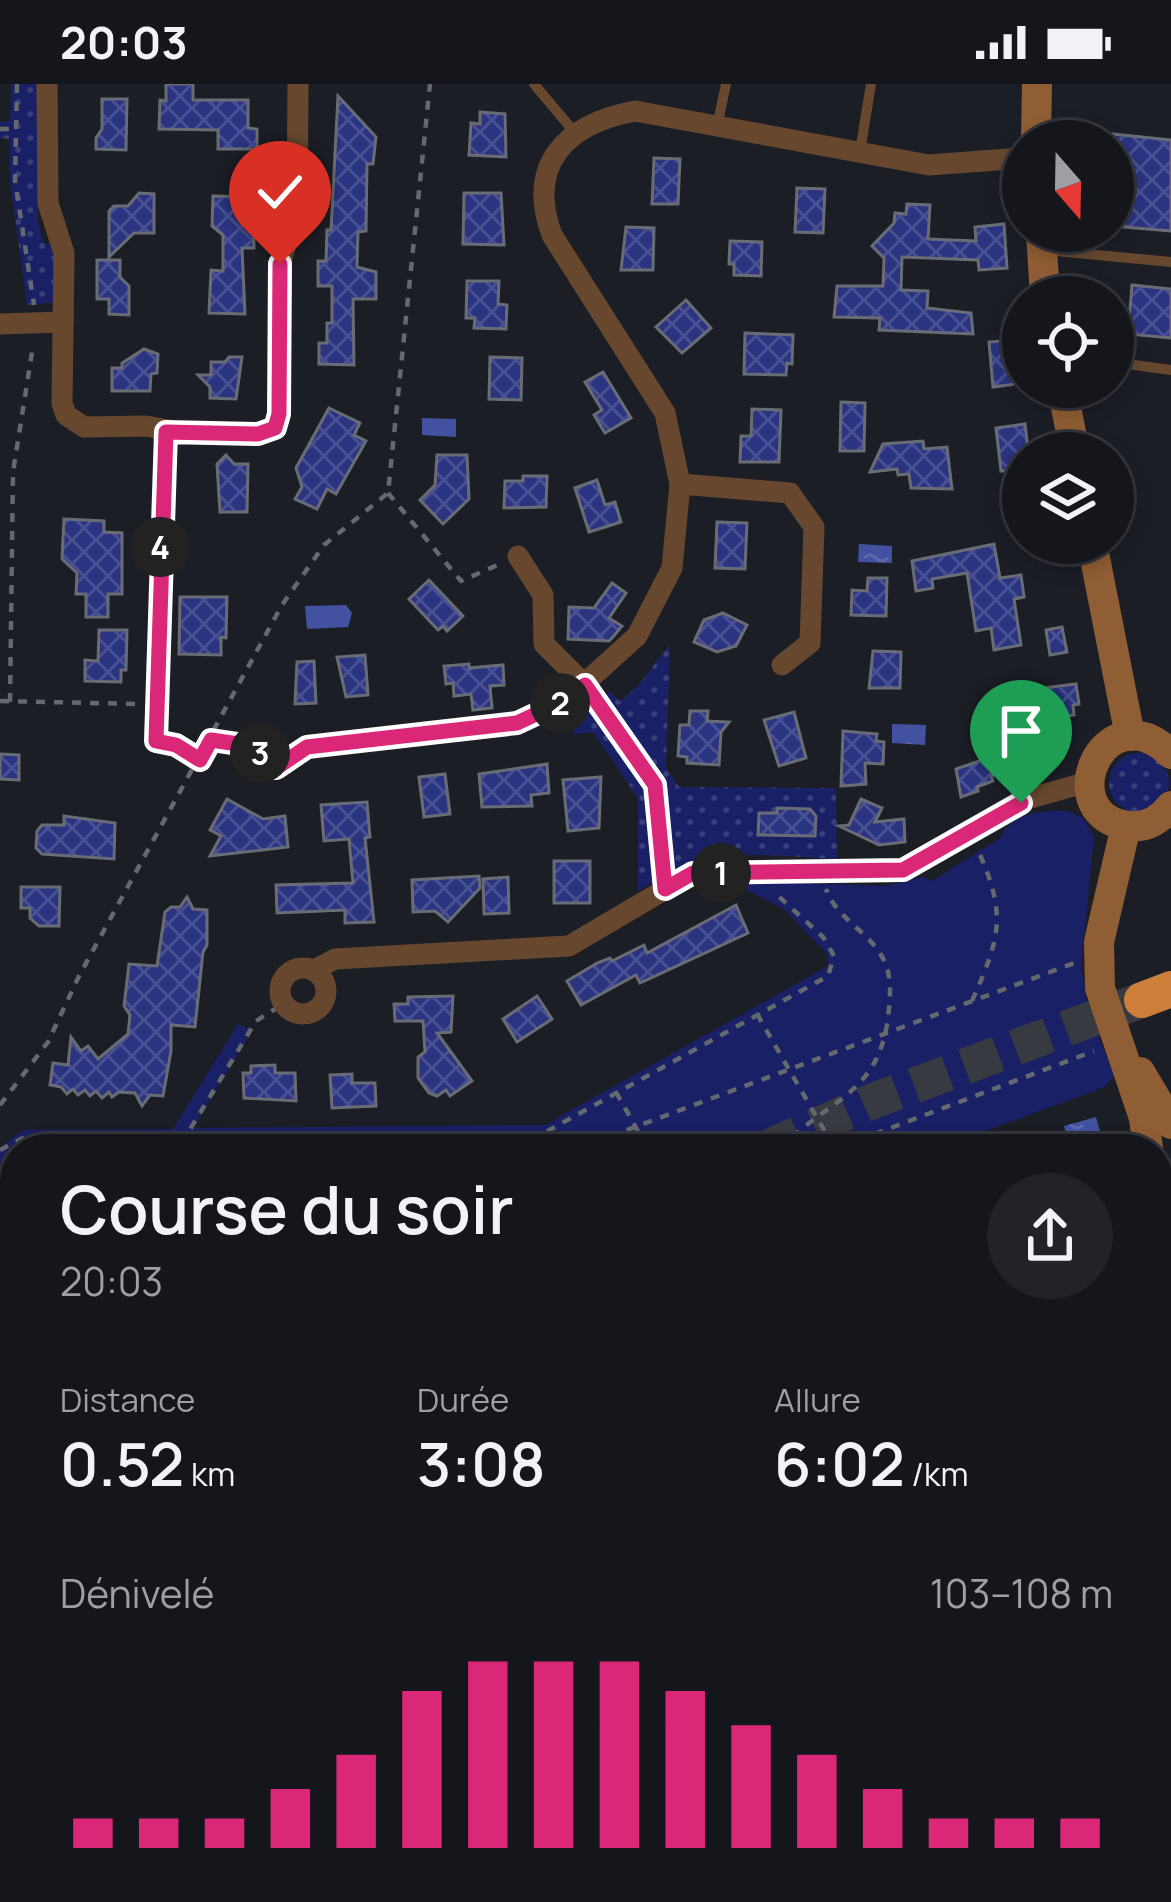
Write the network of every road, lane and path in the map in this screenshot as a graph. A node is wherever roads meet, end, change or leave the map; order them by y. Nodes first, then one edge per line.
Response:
1 (17, 84) edge
2 (47, 84) edge
3 (298, 84) edge
4 (430, 84) edge
5 (534, 84) edge
6 (726, 84) edge
7 (871, 84) edge
8 (1037, 84) edge
9 (1036, 120) edge
10 (717, 127) junction
11 (0, 129) edge
12 (16, 129) junction
13 (576, 134) junction
14 (860, 153) junction
15 (1002, 160) edge
16 (1112, 252) edge
17 (1171, 262) edge
18 (37, 321) junction
19 (63, 322) junction
20 (0, 324) edge
21 (1134, 365) edge
22 (1171, 370) edge
23 (166, 432) junction
24 (680, 484) junction
25 (388, 493) junction
26 (518, 556) joint
27 (1096, 564) edge
28 (782, 665) dead end
29 (585, 685) junction
30 (0, 701) edge
31 (10, 701) junction
32 (156, 704) junction
33 (1130, 736) junction
34 (211, 740) junction
35 (156, 741) joint
36 (1171, 754) edge
37 (200, 760) junction
38 (276, 768) joint
39 (1088, 782) junction
40 (1170, 810) edge
41 (1126, 826) junction
42 (969, 832) junction
43 (825, 871) junction
44 (765, 872) junction
45 (665, 889) junction
46 (1099, 953) junction
47 (314, 970) junction
48 (972, 1000) junction
49 (284, 1004) junction
50 (758, 1014) junction
51 (887, 1033) junction
52 (1119, 1042) junction
53 (788, 1069) junction
54 (616, 1092) junction
55 (0, 1105) edge
56 (815, 1116) junction
57 (1171, 1124) edge
58 (635, 1127) junction
59 (187, 1134) edge
60 (543, 1134) edge
61 (616, 1134) edge
62 (639, 1134) edge
63 (795, 1134) edge
64 (826, 1134) edge
65 (875, 1134) edge
66 (1146, 1134) edge

1 - 12 path
2 - 19 street
3 - 23 street
4 - 25 path
5 - 13 lane
6 - 10 lane
7 - 14 lane
8 - 9 street
10 - 13 street
10 - 14 street
11 - 12 path
12 - 18 path
13 - 24 street
14 - 15 street
16 - 17 lane
18 - 19 street
18 - 20 street
18 - 31 path
19 - 23 street
21 - 22 lane
23 - 32 street
24 - 28 street
24 - 29 street
25 - 26 path
25 - 34 path
26 - 29 street
27 - 33 street
29 - 38 street
29 - 45 path
30 - 31 path
31 - 32 path
32 - 35 street
33 - 36 street
33 - 39 street
34 - 37 path
34 - 38 path
35 - 37 path
37 - 55 path
39 - 41 street
39 - 42 street
40 - 41 street
41 - 46 street
42 - 43 street
42 - 48 path
43 - 44 street
43 - 51 path
44 - 45 street
44 - 50 path
45 - 47 street
46 - 48 path
46 - 52 street
47 - 49 street
47 - 49 street
48 - 51 path
49 - 59 path
50 - 53 path
50 - 54 path
51 - 53 path
51 - 56 path
52 - 57 street
52 - 65 path
52 - 66 street
53 - 56 path
53 - 58 path
54 - 58 path
54 - 60 path
56 - 63 path
56 - 64 path
58 - 61 path
58 - 62 path

